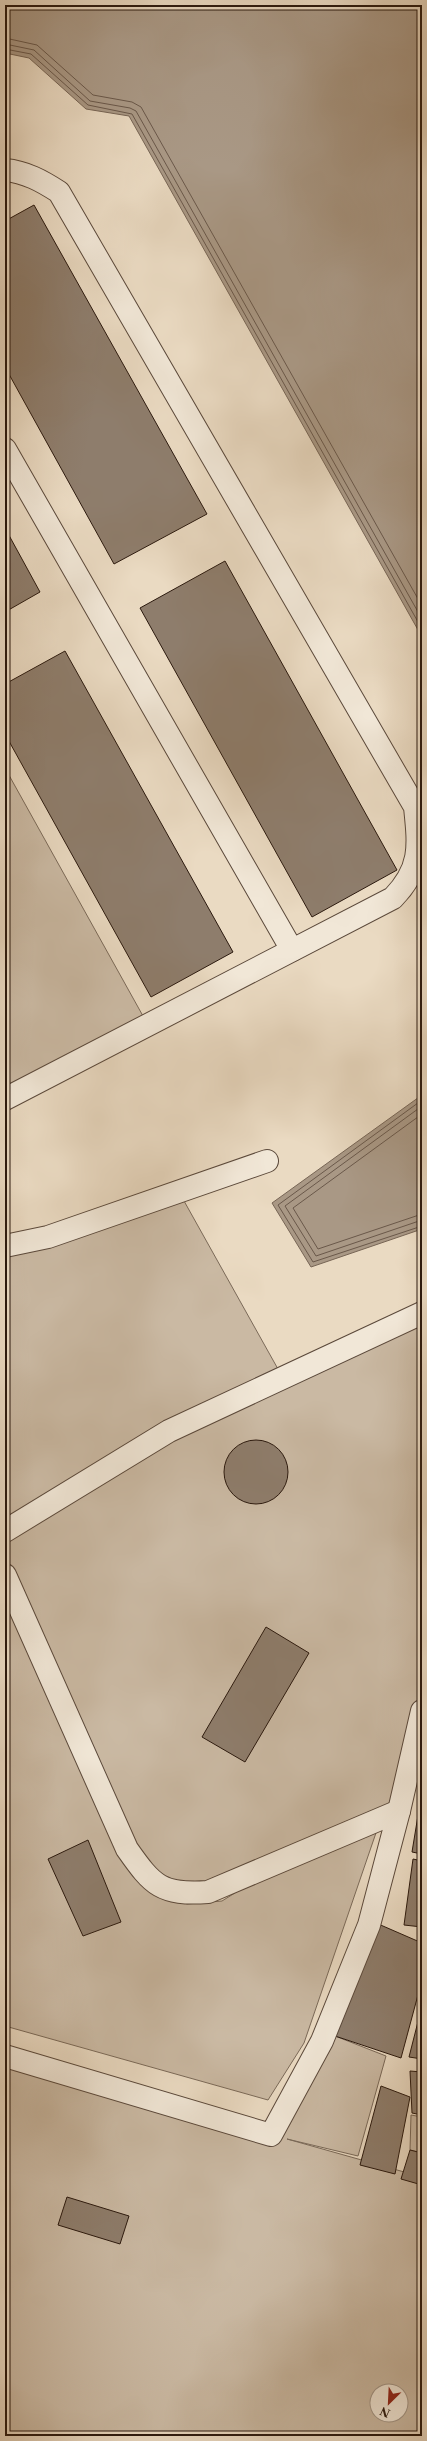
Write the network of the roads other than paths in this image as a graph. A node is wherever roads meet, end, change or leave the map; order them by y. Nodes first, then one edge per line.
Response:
1 (10, 175) edge
2 (5, 449) edge
3 (292, 950) junction
4 (5, 1099) edge
5 (267, 1161) dead end
6 (5, 1246) edge
7 (422, 1313) edge
8 (5, 1531) edge
9 (5, 1575) edge
10 (422, 1711) edge
11 (399, 1811) junction
12 (5, 2056) edge

1 - 3 street
2 - 3 street
3 - 4 street
5 - 6 street
7 - 8 street
9 - 11 street
10 - 11 street
11 - 12 street

